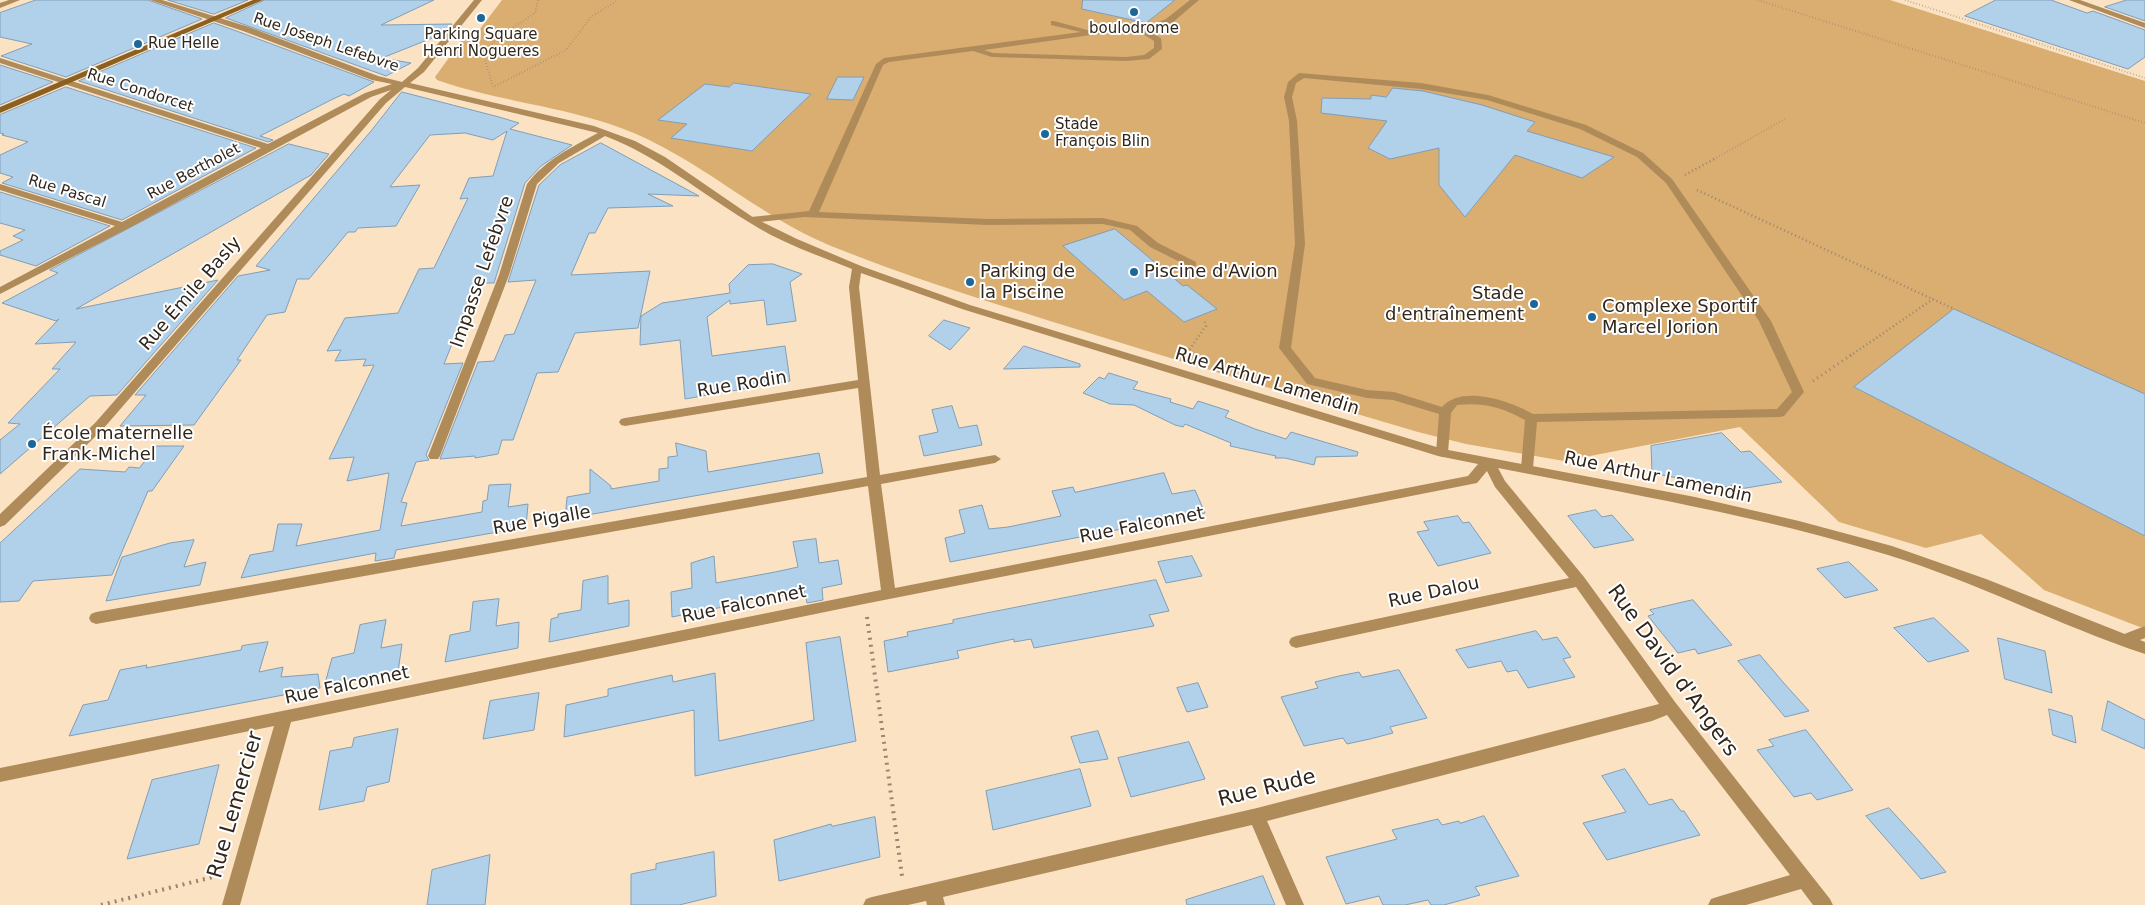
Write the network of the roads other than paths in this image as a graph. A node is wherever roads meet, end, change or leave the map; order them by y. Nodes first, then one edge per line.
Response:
1 (16, 0) edge
2 (154, 0) edge
3 (259, 0) edge
4 (478, 0) edge
5 (1196, 0) edge
6 (2080, 1) edge
7 (0, 6) edge
8 (214, 18) junction
9 (1054, 23) dead end
10 (2145, 26) edge
11 (1141, 31) junction
12 (1091, 32) junction
13 (973, 49) junction
14 (0, 60) edge
15 (67, 81) junction
16 (404, 84) junction
17 (0, 110) edge
18 (605, 133) junction
19 (270, 148) junction
20 (0, 187) edge
21 (813, 214) junction
22 (751, 220) junction
23 (125, 226) junction
24 (1192, 264) dead end
25 (857, 268) junction
26 (0, 291) edge
27 (864, 383) junction
28 (1446, 412) junction
29 (1531, 418) junction
30 (625, 422) dead end
31 (1442, 453) junction
32 (434, 456) dead end
33 (995, 459) dead end
34 (1488, 460) junction
35 (1527, 468) junction
36 (874, 481) junction
37 (0, 522) edge
38 (1579, 581) junction
39 (889, 594) junction
40 (96, 618) dead end
41 (2145, 632) edge
42 (2124, 640) junction
43 (1296, 642) dead end
44 (2145, 648) edge
45 (1670, 707) junction
46 (284, 718) junction
47 (0, 775) edge
48 (1257, 816) junction
49 (1803, 880) junction
50 (935, 897) edge
51 (231, 905) edge
52 (872, 905) edge
53 (1295, 905) edge
54 (1717, 905) edge
55 (1824, 905) edge

1 - 7 street
2 - 8 street, Rue Joseph Lefebvre
3 - 8 street
4 - 16 street, Rue Émile Basly
5 - 11 street
6 - 10 street
8 - 15 street
8 - 16 street, Rue Joseph Lefebvre
9 - 12 street
11 - 12 street
11 - 13 street
12 - 13 street
13 - 21 street
14 - 15 street, Rue Condorcet
15 - 17 street
15 - 19 street, Rue Condorcet
16 - 18 street, Rue Arthur Lamendin
16 - 19 street, Rue Bertholet
16 - 37 street, Rue Émile Basly
18 - 22 street, Rue Arthur Lamendin
18 - 32 street, Impasse Lefebvre
19 - 23 street, Rue Bertholet
20 - 23 street, Rue Pascal
21 - 22 street
21 - 24 street
22 - 25 street, Rue Arthur Lamendin
23 - 26 street, Rue Bertholet
25 - 27 street
25 - 31 street, Rue Arthur Lamendin
27 - 30 street, Rue Rodin
27 - 36 street
28 - 29 street
28 - 29 street
28 - 31 street
29 - 35 street
31 - 34 street, Rue Arthur Lamendin
33 - 36 street, Rue Pigalle
34 - 35 street, Rue Arthur Lamendin
34 - 38 street, Rue David d'Angers
34 - 39 street, Rue Falconnet
35 - 42 street, Rue Arthur Lamendin
36 - 39 street
36 - 40 street, Rue Pigalle
38 - 43 street, Rue Dalou
38 - 45 street, Rue David d'Angers
39 - 46 street, Rue Falconnet
41 - 42 street
42 - 44 street, Rue Arthur Lamendin
45 - 48 street, Rue Rude
45 - 49 street, Rue David d'Angers
46 - 47 street, Rue Falconnet
46 - 51 street, Rue Lemercier
48 - 50 street, Rue Rude
48 - 53 street
49 - 54 street
49 - 55 street, Rue David d'Angers
50 - 52 street, Rue Rude

